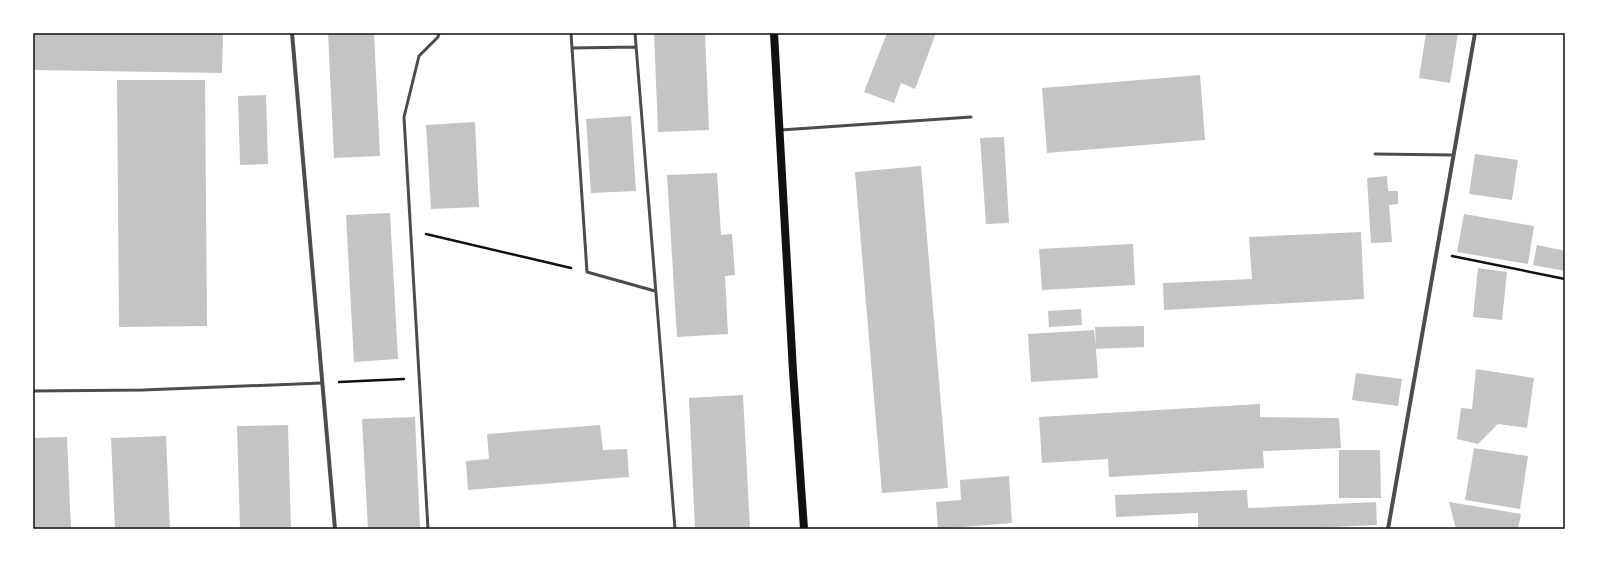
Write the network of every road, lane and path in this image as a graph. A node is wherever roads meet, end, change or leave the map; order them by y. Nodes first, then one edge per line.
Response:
1 (292, 33) edge
2 (439, 33) edge
3 (571, 33) edge
4 (635, 33) edge
5 (774, 33) edge
6 (1475, 33) edge
7 (635, 47) junction
8 (572, 48) junction
9 (971, 117) dead end
10 (780, 130) junction
11 (1375, 154) dead end
12 (1453, 156) junction
13 (410, 231) junction
14 (1436, 253) junction
15 (587, 272) junction
16 (1565, 279) edge
17 (655, 290) junction
18 (419, 378) junction
19 (322, 383) junction
20 (33, 391) edge
21 (335, 529) edge
22 (428, 529) edge
23 (675, 529) edge
24 (804, 529) edge
25 (1388, 529) edge

1 - 19 street
2 - 13 lane
3 - 8 lane
4 - 7 lane
5 - 10 main road
6 - 12 street
7 - 8 lane
7 - 17 lane
8 - 15 lane
9 - 10 lane
10 - 24 main road
11 - 12 lane
12 - 14 street
13 - 15 path
13 - 18 lane
14 - 16 path
14 - 25 street
15 - 17 lane
17 - 23 lane
18 - 19 path
18 - 22 lane
19 - 20 lane
19 - 21 street

